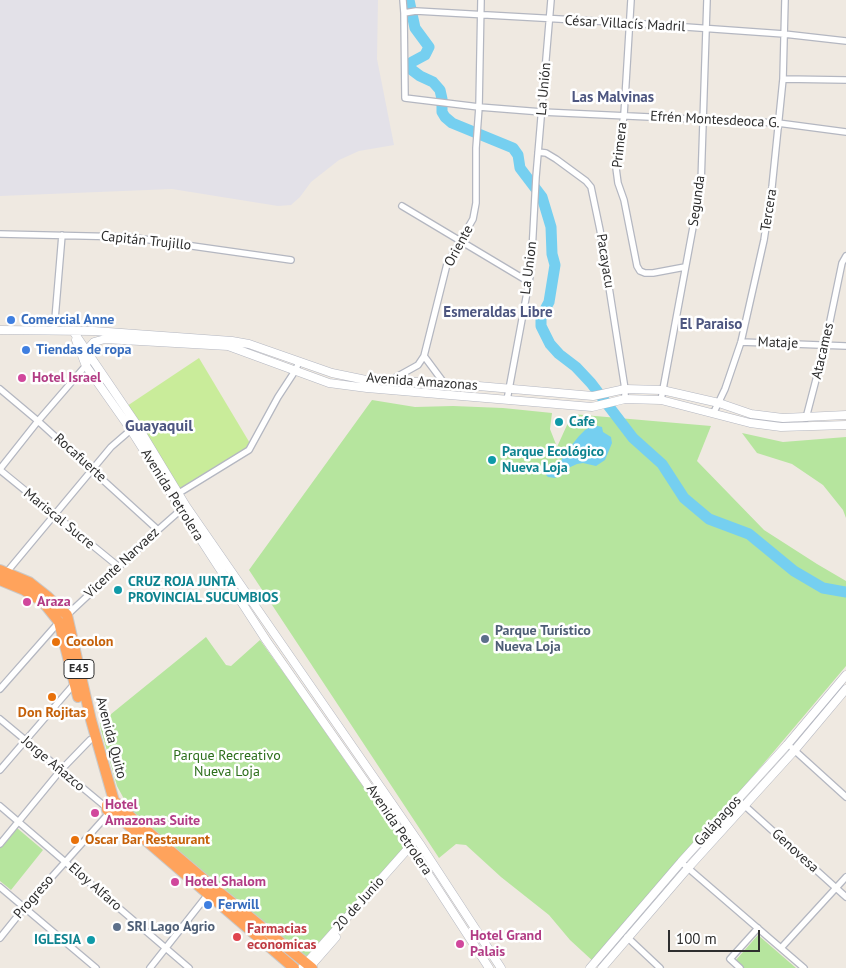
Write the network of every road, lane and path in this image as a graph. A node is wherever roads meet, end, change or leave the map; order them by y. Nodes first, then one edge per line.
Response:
1 (403, 0) edge
2 (481, 0) edge
3 (551, 0) edge
4 (631, 0) edge
5 (706, 0) edge
6 (785, 0) edge
7 (406, 13) junction
8 (481, 15) junction
9 (549, 20) junction
10 (630, 23) junction
11 (706, 29) junction
12 (784, 34) junction
13 (846, 41) edge
14 (783, 79) junction
15 (846, 80) edge
16 (479, 107) junction
17 (542, 112) junction
18 (624, 115) junction
19 (702, 121) junction
20 (778, 123) junction
21 (846, 132) edge
22 (538, 152) junction
23 (536, 177) joint
24 (402, 206) dead end
25 (0, 234) edge
26 (62, 235) junction
27 (461, 240) junction
28 (846, 256) edge
29 (291, 260) dead end
30 (685, 267) junction
31 (529, 282) junction
32 (0, 330) edge
33 (54, 331) junction
34 (73, 331) junction
35 (740, 342) junction
36 (825, 345) junction
37 (846, 346) edge
38 (87, 350) junction
39 (424, 356) junction
40 (92, 358) junction
41 (299, 362) junction
42 (86, 366) junction
43 (295, 372) junction
44 (388, 382) junction
45 (444, 383) junction
46 (509, 388) junction
47 (0, 389) edge
48 (622, 390) junction
49 (662, 390) junction
50 (507, 400) junction
51 (622, 400) junction
52 (661, 400) junction
53 (719, 403) junction
54 (714, 412) junction
55 (846, 415) edge
56 (806, 418) junction
57 (38, 421) junction
58 (846, 425) edge
59 (134, 427) junction
60 (0, 469) edge
61 (93, 470) junction
62 (178, 493) junction
63 (183, 508) junction
64 (55, 516) junction
65 (158, 530) junction
66 (119, 568) junction
67 (1, 577) edge
68 (63, 619) junction
69 (846, 675) edge
70 (78, 683) junction
71 (0, 689) edge
72 (846, 689) edge
73 (0, 719) edge
74 (90, 740) junction
75 (24, 741) junction
76 (787, 745) junction
77 (794, 751) junction
78 (0, 770) edge
79 (60, 771) junction
80 (846, 797) edge
81 (744, 805) junction
82 (0, 806) edge
83 (112, 807) junction
84 (18, 822) junction
85 (0, 844) edge
86 (415, 845) junction
87 (66, 861) junction
88 (681, 862) junction
89 (688, 868) junction
90 (846, 877) edge
91 (0, 887) edge
92 (836, 888) junction
93 (210, 891) junction
94 (846, 897) edge
95 (24, 908) junction
96 (758, 928) junction
97 (627, 937) junction
98 (0, 938) edge
99 (166, 948) junction
100 (781, 948) junction
101 (308, 967) edge
102 (96, 968) edge
103 (150, 968) edge
104 (189, 968) edge
105 (294, 968) edge
106 (489, 968) edge
107 (501, 968) edge
108 (590, 968) edge
109 (602, 968) edge
110 (660, 968) edge
111 (740, 968) edge
112 (804, 968) edge

1 - 7 street
2 - 8 street
3 - 9 street, La Unión
4 - 10 street, Primera
5 - 11 street, Segunda
6 - 12 street, Tercera
7 - 8 street, César Villacís Madril
7 - 16 street, Efrén Montesdeoca G.
8 - 9 street, César Villacís Madril
8 - 16 street
9 - 10 street, César Villacís Madril
9 - 17 street, La Unión
10 - 11 street, César Villacís Madril
10 - 18 street, Primera
11 - 12 street, César Villacís Madril
11 - 19 street, Segunda
12 - 13 street, César Villacís Madril
12 - 14 street, Tercera
14 - 15 street
14 - 20 street, Tercera
16 - 17 street, Efrén Montesdeoca G.
16 - 27 street, Oriente
17 - 18 street, Efrén Montesdeoca G.
17 - 22 street, La Unión
18 - 19 street, Efrén Montesdeoca G.
18 - 30 street, Primera
19 - 20 street, Efrén Montesdeoca G.
19 - 30 street, Segunda
20 - 21 street, Efrén Montesdeoca G.
20 - 35 street, Tercera
22 - 23 street, La Unión
22 - 48 street, Pacayacu
23 - 31 street, La Union
24 - 27 street
25 - 26 street, Capitán Trujillo
26 - 29 street, Capitán Trujillo
26 - 33 street
27 - 31 street
27 - 39 street, Oriente
28 - 36 street, Atacames
30 - 49 street, Segunda
31 - 46 street, La Union
32 - 33 main road, Avenida Amazonas
33 - 34 main road, Avenida Amazonas
34 - 38 main road, Avenida Petrolera
34 - 41 main road, Avenida Amazonas
34 - 42 main road, Avenida Petrolera
35 - 36 street, Mataje
35 - 53 street, Tercera
36 - 37 street, Mataje
36 - 56 street, Atacames
38 - 40 main road, Avenida Petrolera
38 - 43 main road, Avenida Amazonas
39 - 44 street
39 - 45 street
40 - 42 street
40 - 59 main road, Avenida Petrolera
41 - 43 street
41 - 44 main road, Avenida Amazonas
42 - 57 street
42 - 59 main road, Avenida Petrolera
43 - 50 main road, Avenida Amazonas
43 - 62 street
44 - 45 main road, Avenida Amazonas
45 - 46 main road, Avenida Amazonas
46 - 48 main road, Avenida Amazonas
46 - 50 street, La Union
47 - 57 street, Rocafuerte
48 - 49 main road, Avenida Amazonas
48 - 51 street, Pacayacu
49 - 52 street, Segunda
49 - 53 main road, Avenida Amazonas
50 - 51 main road, Avenida Amazonas
51 - 52 main road, Avenida Amazonas
52 - 54 main road, Avenida Amazonas
53 - 54 street, Tercera
53 - 56 main road, Avenida Amazonas
54 - 58 main road, Avenida Amazonas
55 - 56 main road, Avenida Amazonas
57 - 60 street
57 - 61 street, Rocafuerte
59 - 61 street
59 - 62 main road, Avenida Petrolera
59 - 63 main road, Avenida Petrolera
60 - 64 street, Mariscal Sucre
61 - 64 street
61 - 65 street, Rocafuerte
62 - 63 main road, Avenida Petrolera
63 - 65 street, Vicente Narvaez
63 - 86 main road, Avenida Petrolera
64 - 66 street, Mariscal Sucre
64 - 67 street
65 - 66 street, Vicente Narvaez
66 - 68 street, Vicente Narvaez
67 - 68 highway
68 - 70 highway, Avenida Quito / E45
68 - 71 street, Vicente Narvaez
69 - 76 main road, Galápagos
70 - 74 highway, Avenida Quito / E45
70 - 75 street
70 - 83 highway, Avenida Quito / E45
72 - 77 main road, Galápagos
73 - 75 street, Jorge Añazco
74 - 79 street
74 - 83 highway, Avenida Quito / E45
75 - 78 street
75 - 79 street, Jorge Añazco
76 - 77 street
76 - 88 main road, Galápagos
77 - 80 street
77 - 81 main road, Galápagos
79 - 83 street, Jorge Añazco
79 - 84 street
81 - 89 main road, Galápagos
81 - 92 street, Genovesa
82 - 84 street, Eloy Alfaro
83 - 87 street, Progreso
83 - 93 highway
84 - 85 street
84 - 87 street, Eloy Alfaro
86 - 101 main road, 20 de Junio
86 - 106 main road, Avenida Petrolera
86 - 107 main road, Avenida Petrolera
87 - 95 street, Progreso
87 - 99 street, Eloy Alfaro
88 - 89 street
88 - 108 main road, Galápagos
89 - 96 street
89 - 97 main road, Galápagos
90 - 92 street
91 - 95 street
92 - 94 street, Genovesa
92 - 100 street
93 - 99 street
93 - 101 highway
93 - 105 highway
95 - 98 street, Progreso
95 - 102 street
96 - 100 street
96 - 111 street
97 - 109 main road, Galápagos
97 - 110 street
99 - 103 street
99 - 104 street, Eloy Alfaro
100 - 112 street

